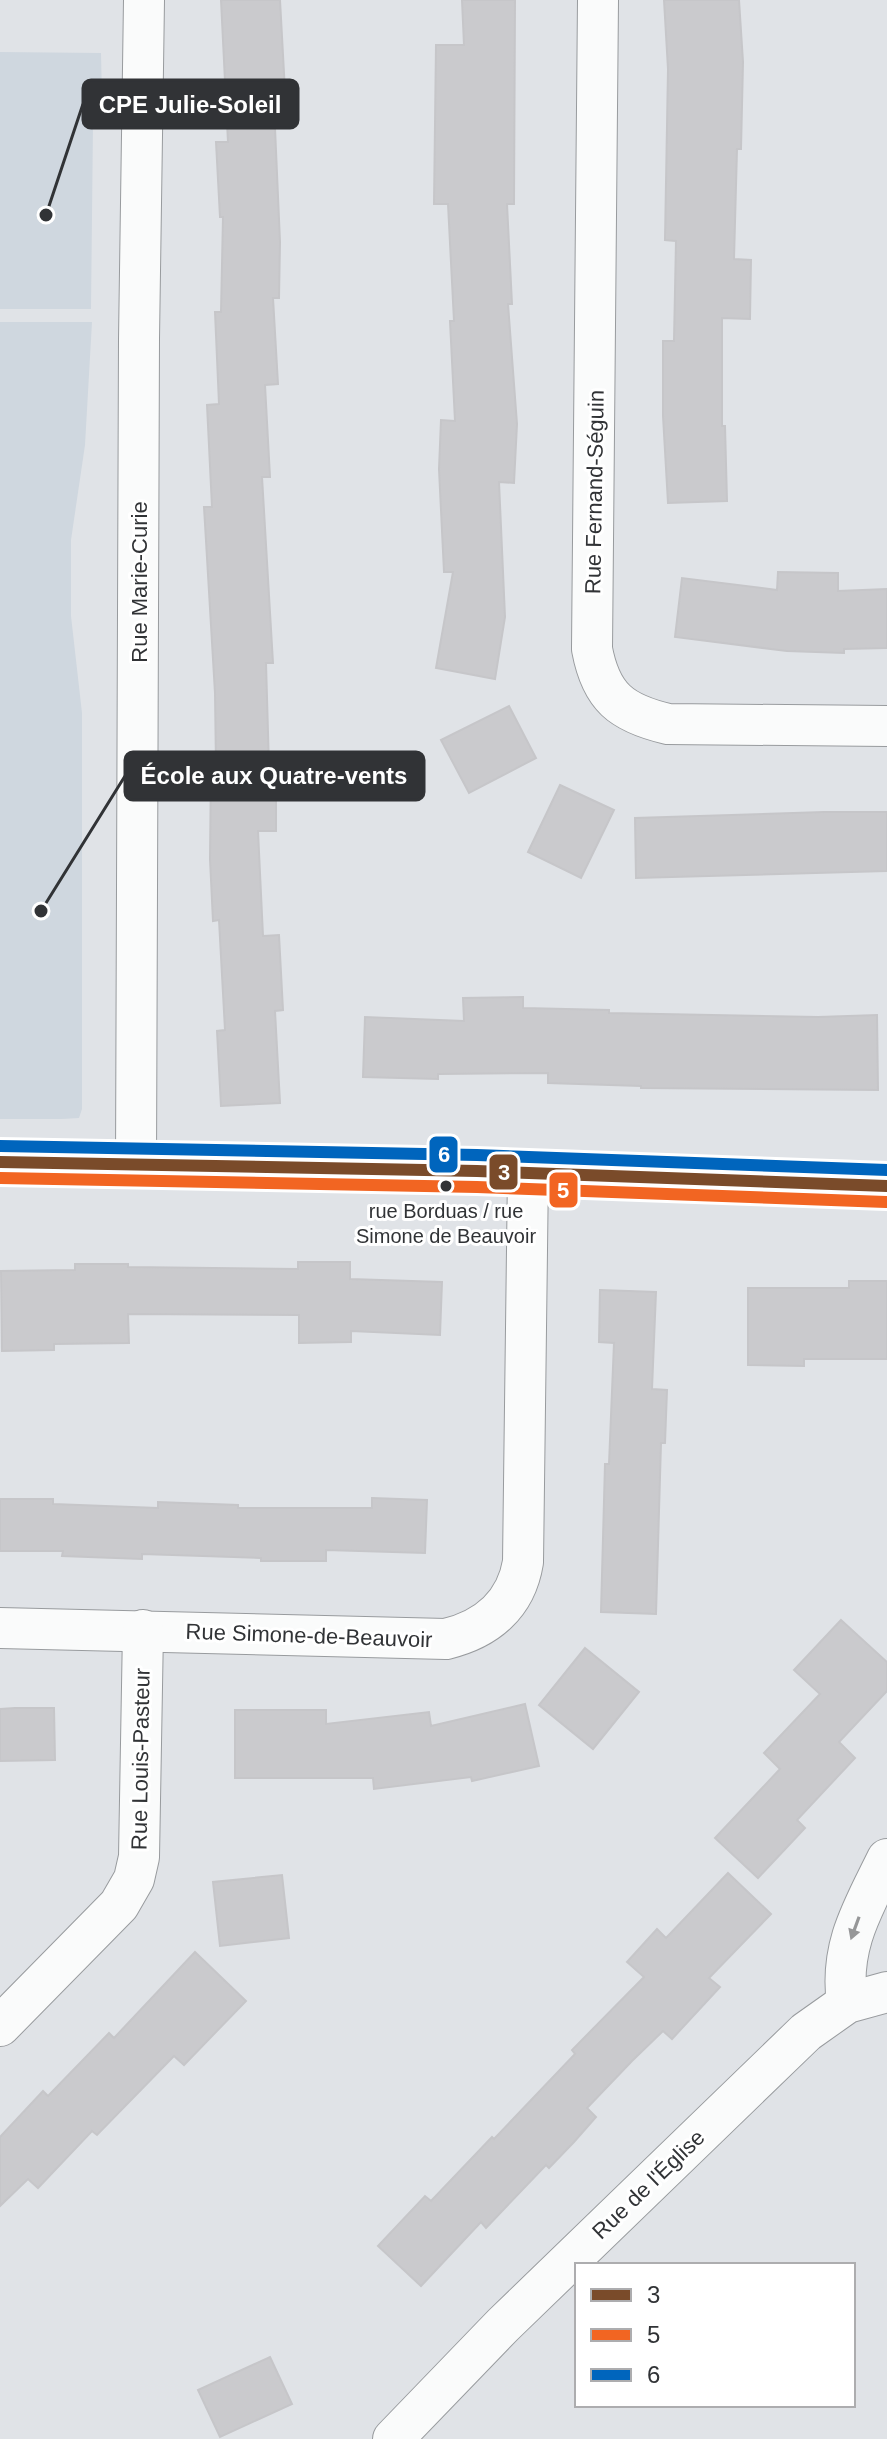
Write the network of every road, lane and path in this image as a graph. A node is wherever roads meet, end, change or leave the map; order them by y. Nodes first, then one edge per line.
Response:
1 (144, 0) edge
2 (598, 0) edge
3 (887, 726) edge
4 (0, 1162) edge
5 (136, 1163) junction
6 (528, 1172) junction
7 (887, 1186) edge
8 (0, 1628) edge
9 (143, 1630) junction
10 (887, 1859) edge
11 (887, 1992) edge
12 (847, 2003) junction
13 (0, 2026) edge
14 (393, 2439) edge

1 - 5 street, Rue Marie-Curie
2 - 3 street, Rue Fernand-Séguin
4 - 5 street
5 - 6 street
6 - 7 street
6 - 9 street, Rue Simone-de-Beauvoir
8 - 9 street, Rue Simone-de-Beauvoir
9 - 13 street, Rue Louis-Pasteur
10 -> 12 street
11 - 12 street, Rue de l'Église
12 - 14 street, Rue de l'Église

